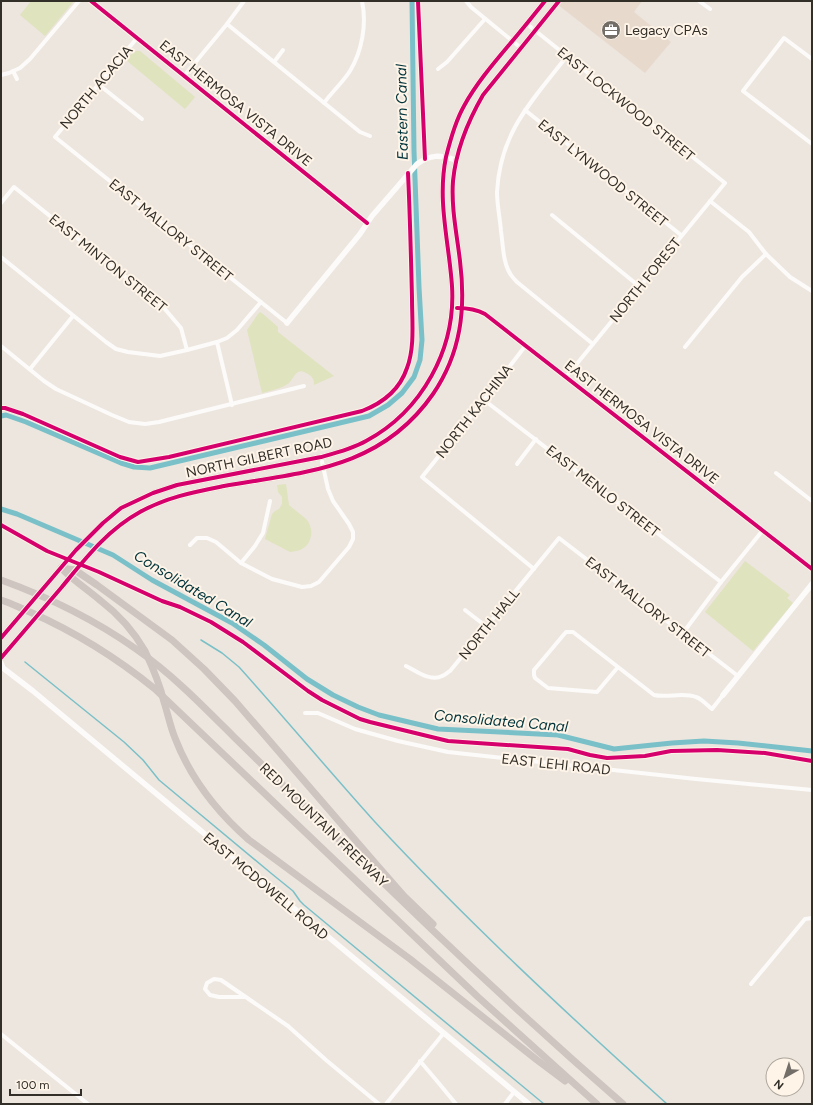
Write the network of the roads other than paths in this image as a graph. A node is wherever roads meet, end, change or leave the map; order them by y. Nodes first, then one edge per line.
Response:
1 (79, 1) edge
2 (91, 1) edge
3 (244, 1) edge
4 (362, 1) edge
5 (466, 1) edge
6 (546, 1) edge
7 (559, 1) edge
8 (699, 1) edge
9 (710, 10) dead end
10 (485, 18) junction
11 (227, 24) junction
12 (527, 24) junction
13 (535, 30) junction
14 (137, 38) junction
15 (513, 41) junction
16 (521, 48) junction
17 (284, 50) dead end
18 (567, 56) junction
19 (812, 59) edge
20 (274, 62) junction
21 (438, 69) dead end
22 (13, 71) junction
23 (1, 75) edge
24 (184, 76) junction
25 (17, 79) dead end
26 (98, 84) junction
27 (324, 103) junction
28 (525, 110) junction
29 (142, 119) dead end
30 (370, 136) dead end
31 (55, 137) joint
32 (812, 144) edge
33 (446, 157) junction
34 (456, 160) junction
35 (725, 183) joint
36 (710, 201) junction
37 (1, 204) edge
38 (552, 215) dead end
39 (367, 223) junction
40 (681, 236) junction
41 (766, 254) junction
42 (1, 257) edge
43 (640, 287) junction
44 (812, 291) edge
45 (261, 302) junction
46 (453, 308) junction
47 (463, 308) junction
48 (73, 316) junction
49 (286, 322) joint
50 (217, 342) junction
51 (593, 344) junction
52 (526, 345) junction
53 (1, 346) edge
54 (685, 347) dead end
55 (187, 350) junction
56 (30, 369) junction
57 (566, 377) junction
58 (304, 386) dead end
59 (484, 400) junction
60 (232, 405) junction
61 (536, 439) junction
62 (321, 457) junction
63 (517, 464) dead end
64 (323, 468) junction
65 (776, 473) dead end
66 (812, 500) edge
67 (270, 501) dead end
68 (763, 530) junction
69 (559, 538) joint
70 (190, 545) dead end
71 (241, 563) junction
72 (61, 568) junction
73 (534, 569) junction
74 (812, 569) edge
75 (75, 570) junction
76 (70, 577) junction
77 (1, 580) edge
78 (721, 582) junction
79 (812, 584) edge
80 (1, 600) edge
81 (465, 610) dead end
82 (487, 627) junction
83 (683, 633) junction
84 (1, 638) edge
85 (1, 658) edge
86 (406, 666) dead end
87 (2, 667) edge
88 (618, 667) junction
89 (738, 676) junction
90 (723, 695) joint
91 (306, 713) dead end
92 (812, 790) edge
93 (812, 918) edge
94 (458, 955) junction
95 (751, 984) dead end
96 (245, 997) junction
97 (1, 1034) edge
98 (443, 1034) junction
99 (420, 1061) junction
100 (514, 1092) junction
101 (88, 1104) edge
102 (379, 1104) edge
103 (386, 1104) edge
104 (456, 1104) edge
105 (505, 1104) edge
106 (529, 1104) edge
107 (596, 1104) edge
108 (623, 1104) edge

1 - 22 street
2 - 14 street, EAST HERMOSA VISTA DRIVE
3 - 11 street
4 - 27 street
5 - 10 street
6 - 12 main road, NORTH GILBERT ROAD
7 - 13 main road, NORTH GILBERT ROAD
8 - 9 street
10 - 15 street
10 - 21 street
11 - 20 street
11 - 24 street
12 - 13 street, EAST LOCKWOOD STREET
12 - 15 main road, NORTH GILBERT ROAD
13 - 16 main road, NORTH GILBERT ROAD
13 - 18 street, EAST LOCKWOOD STREET
14 - 24 street, EAST HERMOSA VISTA DRIVE
14 - 26 street, NORTH ACACIA
15 - 16 street
15 - 33 main road, NORTH GILBERT ROAD
16 - 34 main road, NORTH GILBERT ROAD
17 - 20 street
18 - 28 street
18 - 35 street, EAST LOCKWOOD STREET
19 - 32 street
20 - 27 street
22 - 23 street
22 - 25 street
24 - 39 street, EAST HERMOSA VISTA DRIVE
26 - 29 street
26 - 31 street, NORTH ACACIA
27 - 30 street
28 - 40 street, EAST LYNWOOD STREET
28 - 51 street
31 - 45 street, EAST MALLORY STREET
33 - 34 street
33 - 39 street
33 - 46 main road, NORTH GILBERT ROAD
34 - 47 main road, NORTH GILBERT ROAD
35 - 36 street, NORTH FOREST
36 - 40 street, NORTH FOREST
36 - 41 street
37 - 55 street, EAST MINTON STREET
38 - 43 street
39 - 49 street
40 - 43 street, NORTH FOREST
41 - 44 street
41 - 54 street
42 - 48 street
43 - 51 street, NORTH FOREST
45 - 49 street, EAST MALLORY STREET
45 - 50 street
46 - 47 street, EAST HERMOSA VISTA DRIVE
46 - 62 main road, NORTH GILBERT ROAD
47 - 52 street, EAST HERMOSA VISTA DRIVE
47 - 64 main road, NORTH GILBERT ROAD
48 - 55 street
48 - 56 street
50 - 55 street
50 - 60 street
51 - 57 street, NORTH FOREST
52 - 57 street, EAST HERMOSA VISTA DRIVE
52 - 59 street, NORTH KACHINA
53 - 56 street
56 - 60 street
57 - 68 street, EAST HERMOSA VISTA DRIVE
58 - 60 street
59 - 61 street, EAST MENLO STREET
59 - 73 street, NORTH KACHINA
61 - 63 street
61 - 78 street, EAST MENLO STREET
62 - 64 street
62 - 72 main road, NORTH GILBERT ROAD
64 - 71 street
64 - 75 main road, NORTH GILBERT ROAD
65 - 66 street
67 - 71 street
68 - 74 street, EAST HERMOSA VISTA DRIVE
68 - 78 street
69 - 73 street, NORTH HALL
69 - 83 street, EAST MALLORY STREET
70 - 71 street
72 - 75 highway
72 - 76 highway
72 - 84 main road, NORTH GILBERT ROAD
73 - 82 street, NORTH HALL
75 - 76 main road, NORTH GILBERT ROAD
75 - 94 highway
76 - 85 main road, NORTH GILBERT ROAD
76 - 107 highway
77 - 94 highway, RED MOUNTAIN FREEWAY
78 - 83 street
79 - 89 street
80 - 107 highway, RED MOUNTAIN FREEWAY
81 - 82 street
82 - 86 street, NORTH HALL
83 - 89 street, EAST MALLORY STREET
87 - 98 street, EAST MCDOWELL ROAD
88 - 88 street
88 - 90 street
89 - 90 street
91 - 92 street, EAST LEHI ROAD
93 - 95 street
94 - 108 highway, RED MOUNTAIN FREEWAY
96 - 96 street
96 - 102 street
97 - 101 street
98 - 99 street
98 - 100 street, EAST MCDOWELL ROAD
99 - 103 street
99 - 104 street
100 - 105 street
100 - 106 street, EAST MCDOWELL ROAD

